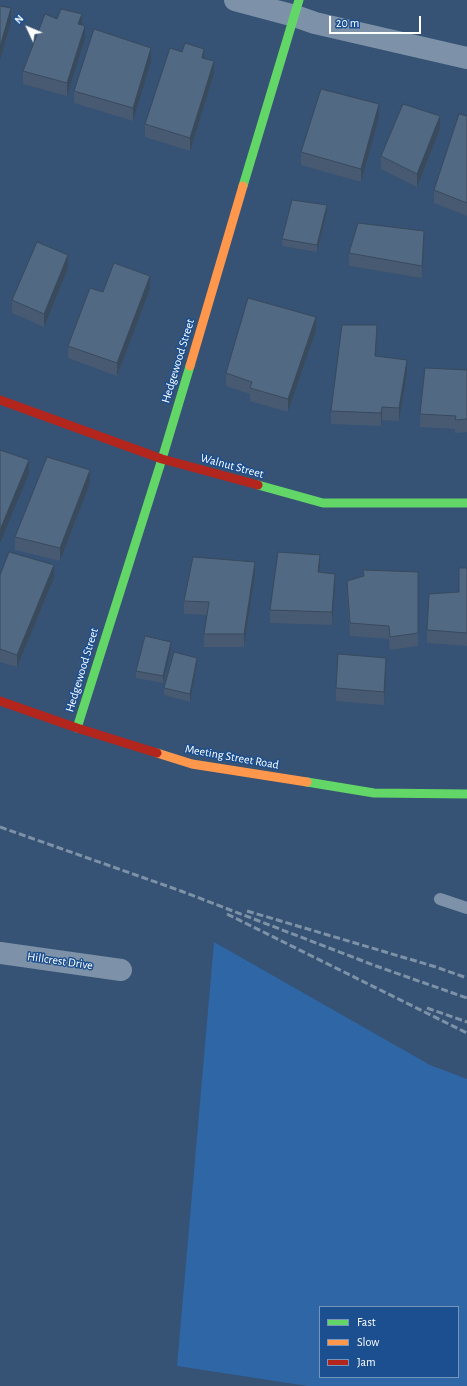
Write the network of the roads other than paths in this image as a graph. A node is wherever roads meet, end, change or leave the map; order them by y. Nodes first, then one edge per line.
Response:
1 (235, 0) edge
2 (297, 8) edge
3 (467, 58) edge
4 (0, 400) edge
5 (162, 459) junction
6 (467, 503) edge
7 (0, 701) edge
8 (77, 728) junction
9 (467, 794) edge
10 (440, 899) dead end
11 (467, 908) edge
12 (0, 952) edge
13 (121, 970) dead end

1 - 2 street
2 - 3 street
2 - 5 street, Hedgewood Street
4 - 5 street, Walnut Street
5 - 6 street, Walnut Street
5 - 8 street, Hedgewood Street
7 - 8 street, Meeting Street Road
8 - 9 street, Meeting Street Road
10 - 11 lane
12 - 13 street, Hillcrest Drive

